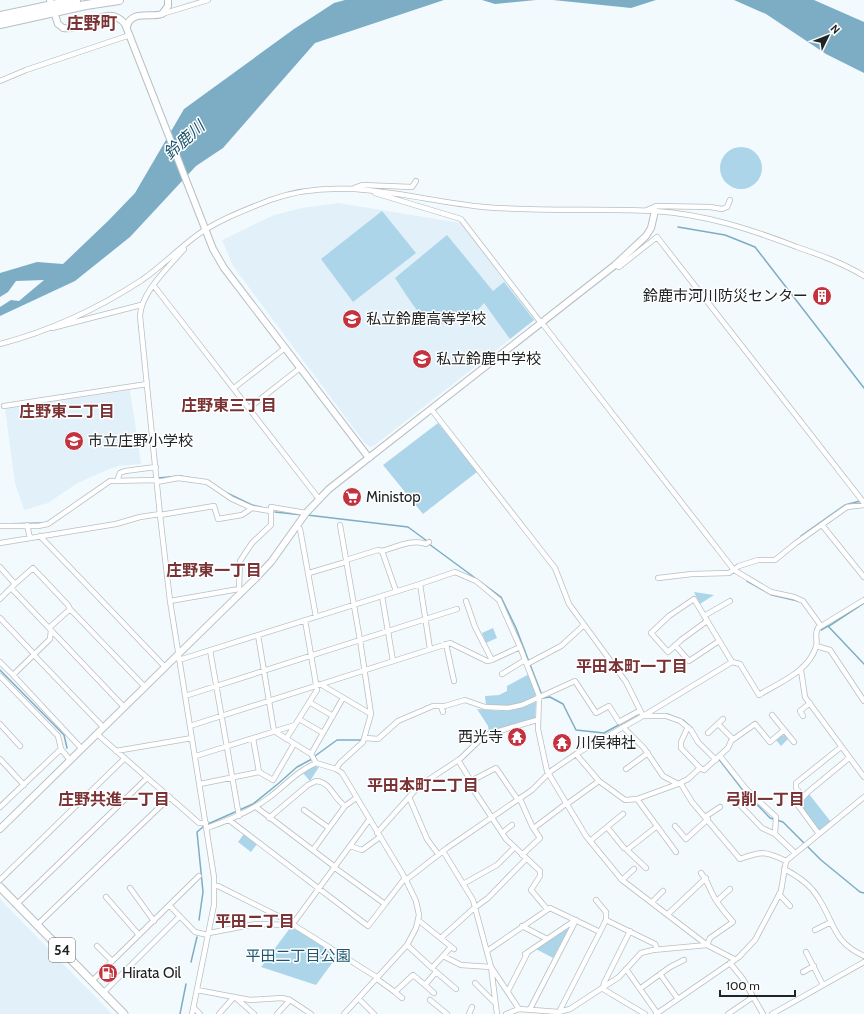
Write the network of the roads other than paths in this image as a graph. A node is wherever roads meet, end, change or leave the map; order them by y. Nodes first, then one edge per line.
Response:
1 (76, 0) edge
2 (119, 0) edge
3 (168, 0) edge
4 (208, 0) edge
5 (51, 6) edge
6 (162, 14) junction
7 (0, 16) edge
8 (0, 24) edge
9 (127, 27) junction
10 (130, 35) junction
11 (0, 81) edge
12 (416, 181) dead end
13 (353, 188) junction
14 (371, 190) junction
15 (730, 200) dead end
16 (645, 211) junction
17 (655, 211) junction
18 (206, 229) junction
19 (194, 237) junction
20 (615, 265) junction
21 (864, 276) edge
22 (154, 286) junction
23 (141, 305) junction
24 (541, 323) junction
25 (50, 328) junction
26 (1, 345) edge
27 (285, 348) junction
28 (300, 368) junction
29 (147, 384) junction
30 (234, 388) junction
31 (4, 406) dead end
32 (249, 408) junction
33 (431, 409) junction
34 (368, 458) junction
35 (156, 467) junction
36 (118, 478) junction
37 (157, 479) junction
38 (319, 499) junction
39 (864, 504) edge
40 (252, 508) junction
41 (270, 509) junction
42 (306, 513) junction
43 (160, 514) junction
44 (340, 525) dead end
45 (822, 525) junction
46 (0, 526) edge
47 (27, 526) junction
48 (297, 526) junction
49 (40, 536) junction
50 (30, 538) junction
51 (0, 543) edge
52 (427, 543) dead end
53 (382, 551) junction
54 (346, 561) junction
55 (0, 567) edge
56 (734, 570) junction
57 (309, 572) junction
58 (864, 577) edge
59 (658, 578) dead end
60 (420, 584) junction
61 (13, 586) junction
62 (241, 591) junction
63 (396, 591) junction
64 (382, 596) junction
65 (0, 599) edge
66 (864, 600) edge
67 (170, 601) junction
68 (466, 601) dead end
69 (730, 601) dead end
70 (353, 605) junction
71 (70, 609) junction
72 (457, 609) dead end
73 (704, 616) junction
74 (316, 617) junction
75 (0, 618) edge
76 (305, 620) junction
77 (425, 620) junction
78 (707, 621) junction
79 (584, 625) junction
80 (820, 627) junction
81 (50, 629) junction
82 (388, 631) junction
83 (258, 635) junction
84 (360, 640) junction
85 (719, 641) junction
86 (446, 644) junction
87 (676, 645) junction
88 (816, 646) junction
89 (520, 647) junction
90 (430, 649) junction
91 (210, 650) junction
92 (34, 655) junction
93 (311, 656) junction
94 (179, 657) junction
95 (492, 660) junction
96 (393, 661) junction
97 (0, 662) edge
98 (732, 662) junction
99 (528, 663) junction
100 (165, 667) junction
101 (264, 670) junction
102 (365, 670) junction
103 (801, 670) junction
104 (502, 674) dead end
105 (13, 675) junction
106 (0, 676) edge
107 (454, 681) dead end
108 (318, 685) junction
109 (217, 686) junction
110 (145, 687) junction
111 (18, 688) junction
112 (185, 696) junction
113 (541, 696) junction
114 (343, 698) junction
115 (269, 701) junction
116 (864, 701) edge
117 (309, 702) junction
118 (810, 703) junction
119 (442, 706) junction
120 (124, 707) junction
121 (639, 711) junction
122 (443, 712) dead end
123 (371, 714) junction
124 (772, 715) dead end
125 (222, 716) junction
126 (333, 716) junction
127 (643, 716) junction
128 (803, 716) dead end
129 (299, 719) junction
130 (723, 719) dead end
131 (538, 720) junction
132 (0, 724) edge
133 (718, 724) junction
134 (295, 725) junction
135 (190, 726) junction
136 (103, 727) junction
137 (623, 727) junction
138 (688, 727) junction
139 (784, 730) junction
140 (274, 731) junction
141 (323, 733) junction
142 (708, 733) dead end
143 (97, 734) junction
144 (192, 738) junction
145 (253, 738) junction
146 (286, 739) junction
147 (733, 739) junction
148 (364, 740) junction
149 (794, 742) dead end
150 (294, 744) junction
151 (20, 746) dead end
152 (227, 747) junction
153 (841, 747) junction
154 (61, 749) junction
155 (82, 749) junction
156 (116, 751) junction
157 (648, 753) junction
158 (576, 754) junction
159 (312, 755) junction
160 (196, 756) junction
161 (125, 758) junction
162 (718, 758) junction
163 (849, 758) junction
164 (0, 759) edge
165 (70, 760) junction
166 (458, 760) junction
167 (315, 762) junction
168 (700, 768) junction
169 (336, 769) junction
170 (626, 769) dead end
171 (259, 772) junction
172 (549, 774) junction
173 (232, 777) junction
174 (864, 777) edge
175 (147, 778) junction
176 (471, 781) junction
177 (599, 781) junction
178 (200, 784) junction
179 (680, 784) junction
180 (24, 785) junction
181 (409, 796) junction
182 (170, 797) junction
183 (803, 797) junction
184 (864, 797) edge
185 (356, 798) junction
186 (519, 799) junction
187 (637, 799) junction
188 (567, 803) junction
189 (739, 804) dead end
190 (345, 806) junction
191 (256, 807) junction
192 (720, 807) dead end
193 (0, 808) edge
194 (304, 810) dead end
195 (623, 814) dead end
196 (239, 816) junction
197 (491, 817) junction
198 (269, 818) junction
199 (706, 818) junction
200 (229, 820) junction
201 (369, 820) junction
202 (206, 823) junction
203 (512, 826) dead end
204 (675, 826) dead end
205 (607, 827) junction
206 (656, 827) junction
207 (0, 828) edge
208 (207, 828) junction
209 (329, 828) junction
210 (534, 828) junction
211 (502, 833) junction
212 (775, 834) junction
213 (819, 834) junction
214 (378, 835) junction
215 (590, 840) junction
216 (350, 846) junction
217 (514, 848) junction
218 (624, 848) dead end
219 (313, 850) junction
220 (443, 851) junction
221 (676, 852) dead end
222 (795, 853) junction
223 (438, 854) junction
224 (524, 857) junction
225 (786, 861) junction
226 (335, 867) junction
227 (646, 868) dead end
228 (634, 869) dead end
229 (784, 869) junction
230 (700, 874) dead end
231 (199, 876) dead end
232 (706, 878) junction
233 (406, 879) junction
234 (0, 880) edge
235 (622, 880) junction
236 (463, 884) junction
237 (215, 886) junction
238 (0, 887) edge
239 (130, 888) dead end
240 (319, 888) junction
241 (730, 889) dead end
242 (663, 891) dead end
243 (779, 894) junction
244 (106, 897) dead end
245 (596, 900) dead end
246 (717, 901) junction
247 (652, 902) junction
248 (17, 904) junction
249 (385, 904) junction
250 (170, 906) junction
251 (790, 906) dead end
252 (475, 908) junction
253 (548, 909) junction
254 (668, 914) junction
255 (180, 916) junction
256 (418, 920) junction
257 (576, 920) junction
258 (606, 920) junction
259 (154, 921) junction
260 (831, 922) junction
261 (37, 925) junction
262 (292, 925) junction
263 (522, 926) junction
264 (815, 930) dead end
265 (600, 932) junction
266 (630, 932) junction
267 (209, 934) junction
268 (139, 935) junction
269 (441, 938) junction
270 (547, 939) junction
271 (407, 945) junction
272 (707, 945) junction
273 (97, 946) dead end
274 (657, 949) junction
275 (487, 951) junction
276 (806, 952) dead end
277 (443, 956) junction
278 (864, 956) edge
279 (684, 960) dead end
280 (112, 961) junction
281 (732, 961) junction
282 (864, 962) edge
283 (814, 966) junction
284 (491, 967) junction
285 (626, 969) junction
286 (434, 970) junction
287 (803, 972) dead end
288 (660, 974) junction
289 (377, 979) junction
290 (92, 981) junction
291 (475, 983) dead end
292 (424, 985) junction
293 (824, 985) junction
294 (641, 988) junction
295 (456, 989) dead end
296 (603, 989) junction
297 (197, 990) junction
298 (395, 992) junction
299 (508, 992) junction
300 (103, 993) junction
301 (434, 993) dead end
302 (234, 997) junction
303 (753, 997) junction
304 (402, 998) dead end
305 (359, 999) junction
306 (678, 999) junction
307 (290, 1000) junction
308 (430, 1000) dead end
309 (496, 1003) junction
310 (472, 1007) dead end
311 (194, 1008) junction
312 (519, 1009) junction
313 (530, 1009) junction
314 (572, 1012) edge
315 (251, 1013) edge
316 (558, 1013) edge
317 (124, 1014) edge
318 (192, 1014) edge
319 (200, 1014) edge
320 (219, 1014) edge
321 (277, 1014) edge
322 (310, 1014) edge
323 (344, 1014) edge
324 (374, 1014) edge
325 (447, 1014) edge
326 (469, 1014) edge
327 (497, 1014) edge
328 (506, 1014) edge
329 (645, 1014) edge
330 (657, 1014) edge
331 (728, 1014) edge
332 (763, 1014) edge
333 (772, 1014) edge

1 - 5 highway
2 - 5 highway
3 - 6 street
4 - 6 street
5 - 7 highway
5 - 8 highway
5 - 9 street
6 - 9 street
9 - 10 street
10 - 11 street
10 - 18 street
12 - 13 street
13 - 14 street
13 - 18 street
14 - 16 street
14 - 24 street
15 - 16 street
16 - 17 street
17 - 20 street
17 - 21 street
18 - 19 street
18 - 27 street
19 - 22 street
19 - 25 street
20 - 24 street
20 - 39 street
22 - 23 street
22 - 30 street
23 - 25 street
23 - 29 street
24 - 33 street
24 - 56 street
25 - 26 street
27 - 28 street
27 - 30 street
28 - 32 street
28 - 34 street
29 - 31 street
29 - 35 street
30 - 32 street
32 - 38 street
33 - 34 street
33 - 79 street
34 - 38 street
35 - 36 street
35 - 37 street
36 - 37 street
36 - 47 street
37 - 40 street
37 - 43 street
38 - 42 street
39 - 45 street
40 - 41 street
40 - 43 street
41 - 42 street
41 - 62 street
42 - 48 street
43 - 49 street
43 - 67 street
44 - 54 street
45 - 56 street
45 - 58 street
46 - 47 street
47 - 50 street
48 - 57 street
48 - 62 street
49 - 50 street
49 - 100 street
50 - 51 street
52 - 53 street
53 - 54 street
53 - 63 street
54 - 57 street
54 - 70 street
55 - 61 street
56 - 59 street
56 - 80 street
57 - 74 street
60 - 63 street
60 - 77 street
60 - 89 street
61 - 65 street
61 - 71 street
61 - 81 street
62 - 67 street
62 - 94 street
63 - 64 street
64 - 70 street
64 - 82 street
66 - 80 street
67 - 94 street
68 - 95 street
69 - 73 street
70 - 74 street
70 - 84 street
71 - 81 street
71 - 110 street
72 - 77 street
73 - 78 street
73 - 87 street
74 - 76 street
75 - 92 street
76 - 83 street
76 - 93 street
77 - 82 street
77 - 90 street
78 - 85 street
78 - 87 street
79 - 99 street
79 - 121 street
80 - 88 street
81 - 92 street
81 - 120 street
82 - 84 street
82 - 96 street
83 - 91 street
83 - 101 street
84 - 93 street
84 - 102 street
85 - 87 street
85 - 98 street
86 - 90 street
86 - 95 street
86 - 107 street
88 - 103 street
88 - 116 street
89 - 95 street
89 - 99 street
90 - 96 street
91 - 94 street
91 - 109 street
92 - 105 street
92 - 136 street
93 - 101 street
93 - 108 street
94 - 100 street
94 - 112 street
96 - 102 street
97 - 105 street
98 - 103 street
98 - 127 street
99 - 104 street
99 - 113 street
100 - 110 street
101 - 109 street
101 - 115 street
102 - 108 street
102 - 123 street
103 - 118 street
105 - 111 street
106 - 111 street
108 - 114 street
108 - 115 street
108 - 117 street
109 - 112 street
109 - 125 street
110 - 120 street
111 - 154 street
111 - 155 street
112 - 135 street
113 - 119 street
113 - 121 street
113 - 131 street
114 - 123 street
114 - 126 street
115 - 125 street
115 - 140 street
117 - 126 street
117 - 129 street
118 - 128 street
118 - 153 street
119 - 122 street
119 - 148 street
120 - 136 street
121 - 127 street
123 - 148 street
124 - 139 street
125 - 135 street
125 - 152 street
126 - 141 street
127 - 137 street
127 - 138 street
129 - 134 street
129 - 141 street
130 - 133 street
131 - 166 street
131 - 172 street
132 - 151 street
133 - 142 street
133 - 147 street
134 - 140 street
134 - 146 street
135 - 144 street
136 - 143 street
137 - 157 street
137 - 158 street
138 - 162 street
138 - 168 street
139 - 147 street
139 - 149 street
140 - 145 street
140 - 146 street
141 - 159 street
143 - 155 street
143 - 156 street
144 - 156 street
144 - 160 street
145 - 152 street
145 - 171 street
146 - 150 street
147 - 162 street
148 - 169 street
150 - 159 street
150 - 171 street
152 - 160 street
152 - 173 street
153 - 163 street
153 - 183 street
154 - 165 street
154 - 180 street
155 - 165 street
156 - 161 street
157 - 170 street
157 - 179 street
158 - 172 street
158 - 177 street
159 - 167 street
160 - 178 street
161 - 175 street
161 - 234 street
162 - 168 street
162 - 212 street
163 - 174 street
163 - 183 street
164 - 180 street
165 - 207 street
166 - 176 street
166 - 181 street
167 - 169 street
167 - 191 street
168 - 179 street
169 - 185 street
171 - 173 street
172 - 186 street
172 - 188 street
173 - 178 street
173 - 196 street
175 - 182 street
175 - 248 street
176 - 186 street
176 - 197 street
177 - 187 street
177 - 188 street
178 - 202 street
179 - 187 street
179 - 199 street
180 - 193 street
181 - 214 street
181 - 223 street
182 - 202 street
182 - 261 street
183 - 213 street
184 - 213 street
185 - 190 street
185 - 201 street
186 - 197 street
186 - 210 street
187 - 206 street
188 - 210 street
188 - 215 street
189 - 212 street
190 - 198 street
190 - 209 street
191 - 196 street
191 - 198 street
192 - 199 street
194 - 209 street
195 - 205 street
196 - 200 street
197 - 211 street
197 - 220 street
198 - 219 street
199 - 204 street
199 - 225 street
200 - 208 street
200 - 240 street
201 - 214 street
201 - 216 street
202 - 208 street
203 - 211 street
205 - 215 street
205 - 218 street
206 - 221 street
206 - 227 street
208 - 237 street
209 - 219 street
210 - 224 street
211 - 217 street
212 - 222 street
213 - 222 street
214 - 216 street
214 - 233 street
215 - 235 street
216 - 226 street
217 - 224 street
217 - 236 street
219 - 226 street
220 - 223 street
220 - 236 street
222 - 225 street
223 - 233 street
224 - 252 street
224 - 253 street
225 - 229 street
226 - 240 street
226 - 249 street
228 - 235 street
229 - 243 street
229 - 260 street
230 - 232 street
231 - 250 street
232 - 246 street
232 - 254 street
233 - 249 street
233 - 256 street
235 - 247 street
236 - 252 street
237 - 262 street
237 - 267 street
238 - 248 main road, 54
239 - 259 street
240 - 249 street
240 - 262 street
241 - 246 street
242 - 247 street
243 - 251 street
243 - 281 street
244 - 268 street
245 - 258 street
246 - 272 street
247 - 254 street
248 - 261 main road, 54
250 - 255 street
250 - 259 street
252 - 269 street
252 - 275 street
253 - 257 street
253 - 263 street
254 - 272 street
255 - 267 street
255 - 300 street
256 - 269 street
256 - 271 street
257 - 265 street
257 - 270 street
257 - 313 street
258 - 265 street
258 - 266 street
259 - 268 street
260 - 264 street
260 - 278 street
261 - 290 main road, 54
262 - 267 street
262 - 289 street
263 - 270 street
263 - 275 street
265 - 316 street
266 - 274 street
266 - 296 street
267 - 297 street
268 - 280 street
269 - 277 street
270 - 299 street
271 - 286 street
271 - 289 street
272 - 274 street
272 - 281 street
273 - 280 street
274 - 285 street
275 - 284 street
276 - 283 street
277 - 284 street
277 - 286 street
279 - 288 street
280 - 290 street
281 - 303 street
281 - 306 street
282 - 293 street
283 - 287 street
283 - 293 street
284 - 299 street
284 - 309 street
285 - 294 street
285 - 296 street
286 - 292 street
286 - 295 street
288 - 294 street
288 - 306 street
289 - 298 street
289 - 305 street
290 - 300 main road, 54
291 - 309 street
292 - 298 street
292 - 301 street
293 - 333 street
294 - 330 street
296 - 314 street
296 - 329 street
297 - 302 street
297 - 311 street
298 - 304 street
299 - 312 street
300 - 317 main road, 54
302 - 307 street
302 - 315 street
302 - 320 street
303 - 331 street
303 - 332 street
305 - 323 street
305 - 324 street
306 - 330 street
307 - 321 street
307 - 322 street
308 - 325 street
309 - 327 street
310 - 326 street
311 - 318 street
311 - 319 street
312 - 313 street
312 - 328 street
313 - 316 street
314 - 316 street

